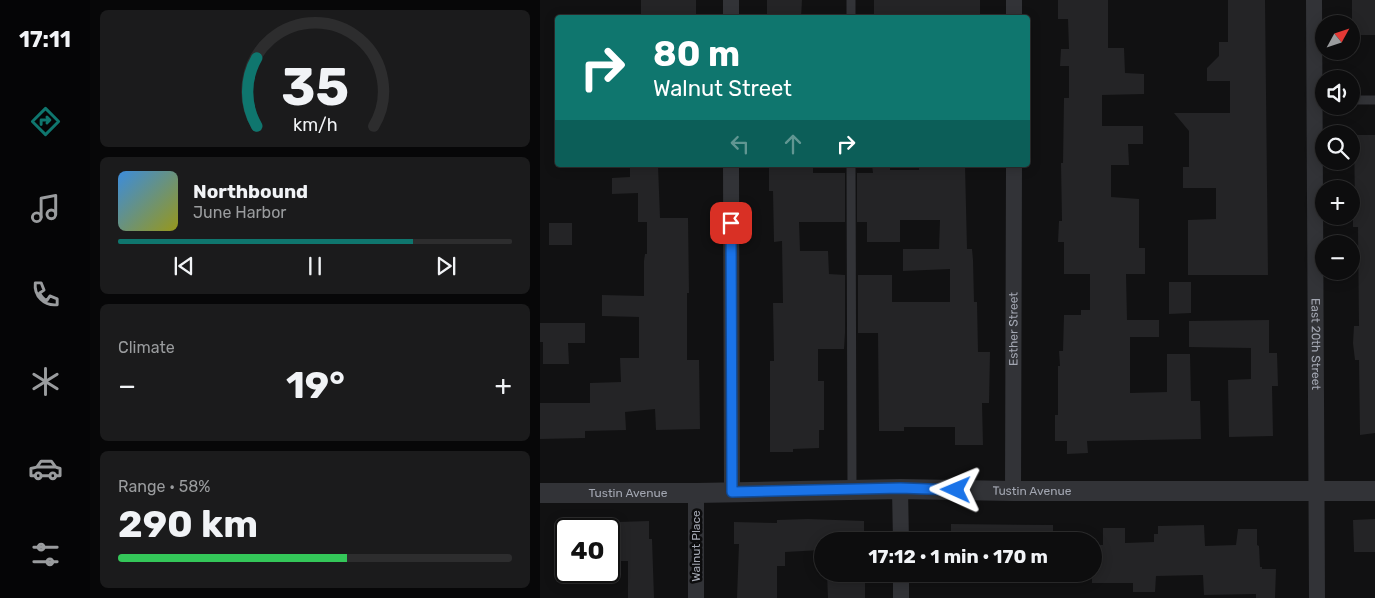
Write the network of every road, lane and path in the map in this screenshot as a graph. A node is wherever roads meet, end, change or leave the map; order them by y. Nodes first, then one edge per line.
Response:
1 (730, 0) edge
2 (851, 0) edge
3 (1014, 0) edge
4 (1314, 0) edge
5 (730, 15) edge
6 (851, 15) edge
7 (1014, 15) edge
8 (1317, 70) edge
9 (1360, 100) edge
10 (1375, 100) edge
11 (1319, 115) edge
12 (731, 167) edge
13 (851, 167) edge
14 (1014, 167) edge
15 (900, 488) junction
16 (852, 490) junction
17 (1013, 491) junction
18 (1317, 491) junction
19 (1375, 491) edge
20 (732, 492) junction
21 (540, 493) edge
22 (696, 493) junction
23 (901, 532) edge
24 (901, 582) edge
25 (696, 598) edge
26 (901, 598) edge
27 (1317, 598) edge

1 - 5 street
2 - 6 lane
3 - 7 street
4 - 8 street, East 20th Street
9 - 10 lane
11 - 18 street, East 20th Street
12 - 20 street
13 - 16 lane
14 - 17 street, Esther Street
15 - 16 street, Tustin Avenue
15 - 17 street, Tustin Avenue
15 - 23 street
16 - 20 street, Tustin Avenue
17 - 18 street, Tustin Avenue
18 - 19 street, Tustin Avenue
18 - 27 street, East 20th Street
20 - 22 street, Tustin Avenue
21 - 22 street, Tustin Avenue
22 - 25 street, Walnut Place
24 - 26 street

